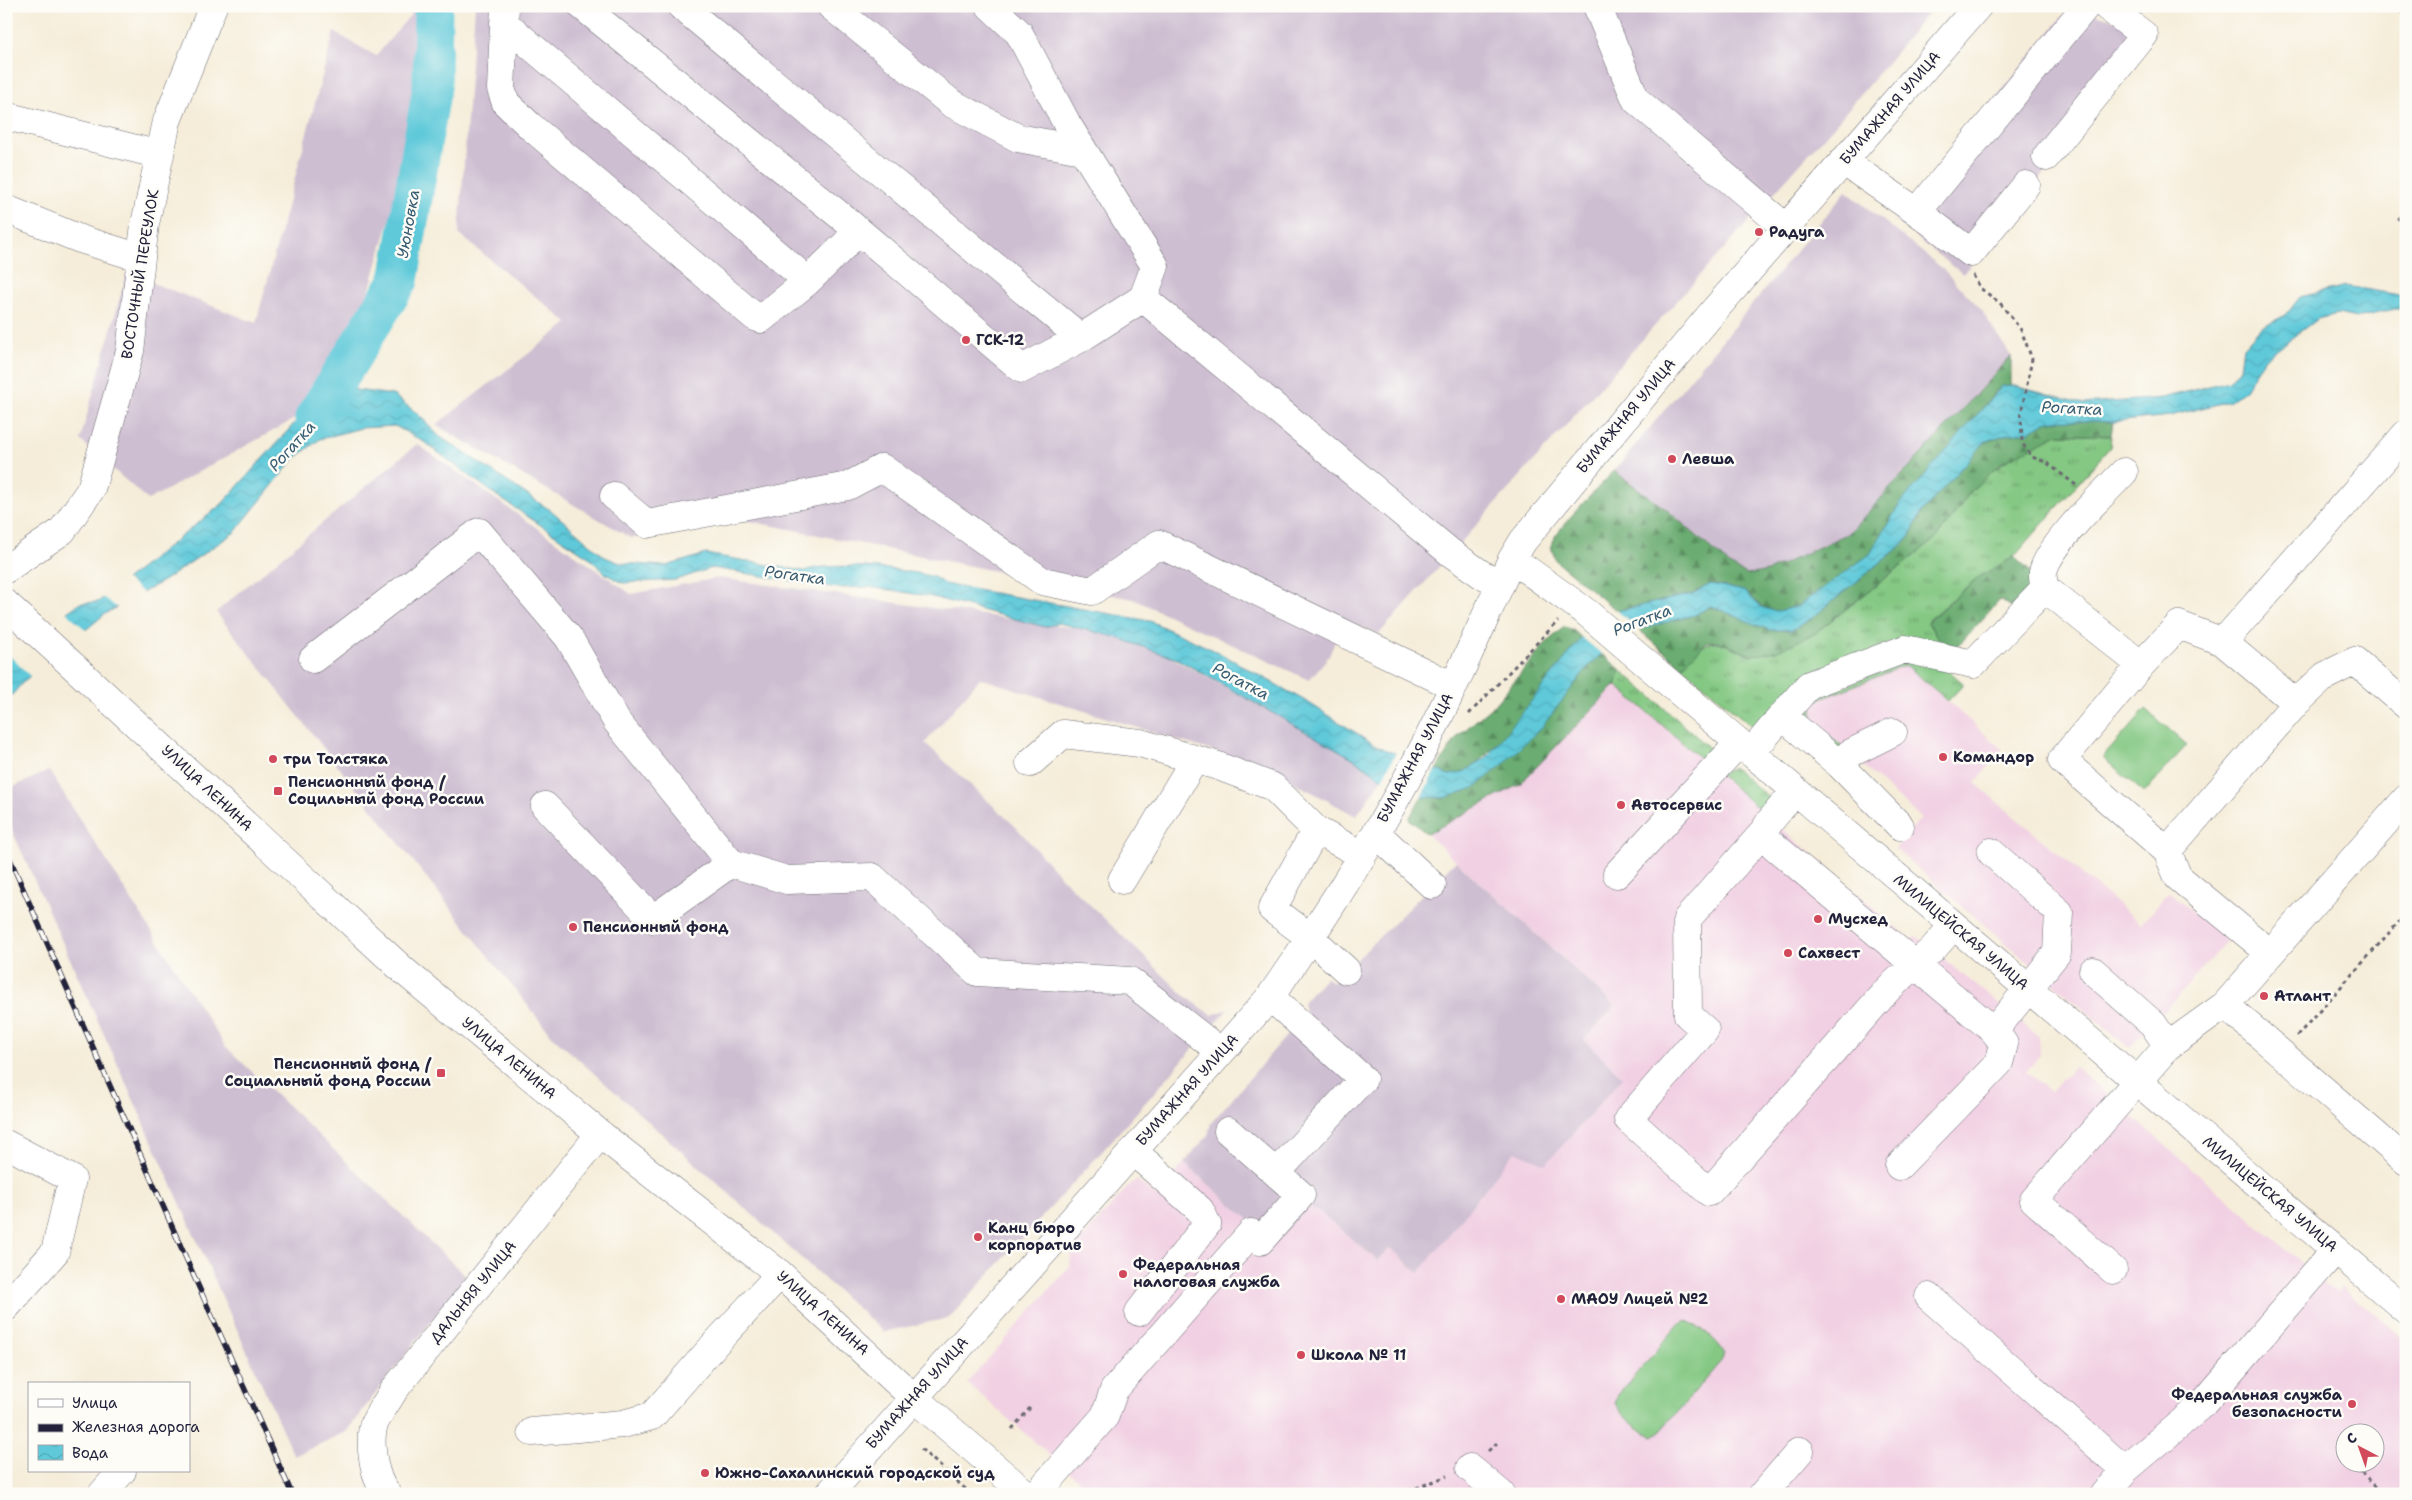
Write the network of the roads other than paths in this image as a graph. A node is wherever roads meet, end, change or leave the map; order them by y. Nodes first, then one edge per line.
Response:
1 (213, 6) edge
2 (582, 6) edge
3 (681, 6) edge
4 (831, 6) edge
5 (990, 6) edge
6 (1597, 6) edge
7 (1978, 6) edge
8 (2086, 6) edge
9 (2106, 6) edge
10 (505, 15) edge
11 (6, 116) edge
12 (1082, 150) junction
13 (160, 154) junction
14 (2046, 157) dead end
15 (1843, 161) junction
16 (2026, 185) dead end
17 (6, 209) edge
18 (1917, 212) junction
19 (1785, 227) junction
20 (859, 230) junction
21 (141, 258) junction
22 (808, 281) junction
23 (1143, 298) junction
24 (1081, 338) junction
25 (2406, 434) edge
26 (2124, 472) dead end
27 (614, 496) dead end
28 (6, 569) edge
29 (1507, 571) junction
30 (2045, 588) junction
31 (6, 604) edge
32 (2223, 642) junction
33 (313, 659) dead end
34 (2142, 665) junction
35 (1453, 686) junction
36 (2296, 703) junction
37 (2406, 705) edge
38 (1782, 716) junction
39 (1893, 732) dead end
40 (1745, 748) junction
41 (1195, 759) junction
42 (1030, 763) dead end
43 (1840, 765) junction
44 (1795, 791) junction
45 (2406, 800) edge
46 (545, 806) dead end
47 (1900, 826) dead end
48 (1316, 830) junction
49 (1762, 835) junction
50 (1369, 844) junction
51 (2167, 851) junction
52 (1991, 852) dead end
53 (732, 863) junction
54 (1617, 874) dead end
55 (1122, 880) dead end
56 (1432, 885) dead end
57 (1953, 926) junction
58 (1311, 938) junction
59 (2270, 954) junction
60 (1915, 965) junction
61 (1346, 970) dead end
62 (2093, 971) dead end
63 (2028, 989) junction
64 (1270, 997) junction
65 (2225, 1005) junction
66 (1994, 1031) junction
67 (2168, 1046) junction
68 (1221, 1052) junction
69 (2137, 1082) junction
70 (1228, 1131) dead end
71 (600, 1134) junction
72 (6, 1144) edge
73 (1133, 1151) junction
74 (2406, 1161) edge
75 (1899, 1166) dead end
76 (1276, 1173) junction
77 (2335, 1250) junction
78 (2113, 1270) dead end
79 (780, 1274) junction
80 (1929, 1297) dead end
81 (6, 1307) edge
82 (2406, 1310) edge
83 (1139, 1312) dead end
84 (914, 1398) junction
85 (532, 1432) dead end
86 (1800, 1451) dead end
87 (1470, 1468) dead end
88 (2125, 1470) junction
89 (121, 1472) edge
90 (102, 1494) edge
91 (387, 1494) edge
92 (829, 1494) edge
93 (1026, 1494) edge
94 (1038, 1494) edge
95 (1501, 1494) edge
96 (1763, 1494) edge
97 (2104, 1494) edge

1 - 13 street, ВОСТОЧНЫЙ ПЕРЕУЛОК
2 - 20 street
3 - 24 street
4 - 12 street
5 - 12 street
6 - 19 street
7 - 15 street, БУМАЖНАЯ УЛИЦА
8 - 18 street
9 - 14 street
10 - 22 street
10 - 22 street
11 - 13 street
12 - 23 street
13 - 21 street, ВОСТОЧНЫЙ ПЕРЕУЛОК
15 - 18 street
15 - 19 street, БУМАЖНАЯ УЛИЦА
16 - 18 street
17 - 21 street
19 - 29 street, БУМАЖНАЯ УЛИЦА
20 - 22 street
20 - 24 street
21 - 28 street, ВОСТОЧНЫЙ ПЕРЕУЛОК
23 - 24 street
23 - 29 street, МИЛИЦЕЙСКАЯ УЛИЦА
25 - 32 street
26 - 30 street
27 - 35 street
29 - 35 street, БУМАЖНАЯ УЛИЦА
29 - 40 street, МИЛИЦЕЙСКАЯ УЛИЦА
30 - 34 street
30 - 38 street
31 - 71 street, УЛИЦА ЛЕНИНА
32 - 34 street
32 - 36 street
33 - 53 street
34 - 51 street
35 - 50 street, БУМАЖНАЯ УЛИЦА
36 - 37 street
36 - 51 street
38 - 40 street
38 - 43 street
39 - 43 street
40 - 44 street, МИЛИЦЕЙСКАЯ УЛИЦА
40 - 54 street
41 - 42 street
41 - 48 street
41 - 55 street
43 - 47 street
44 - 49 street
44 - 57 street, МИЛИЦЕЙСКАЯ УЛИЦА
45 - 59 street
46 - 53 street
48 - 50 street
48 - 58 street
49 - 60 street
49 - 60 street
50 - 56 street
50 - 58 street, БУМАЖНАЯ УЛИЦА
51 - 59 street
52 - 63 street
53 - 68 street
57 - 60 street
57 - 63 street, МИЛИЦЕЙСКАЯ УЛИЦА
58 - 61 street
58 - 64 street, БУМАЖНАЯ УЛИЦА
59 - 65 street
60 - 66 street
62 - 67 street
63 - 66 street
63 - 69 street, МИЛИЦЕЙСКАЯ УЛИЦА
64 - 68 street, БУМАЖНАЯ УЛИЦА
64 - 76 street
65 - 67 street
65 - 74 street
66 - 75 street
67 - 69 street
68 - 73 street, БУМАЖНАЯ УЛИЦА
69 - 77 street, МИЛИЦЕЙСКАЯ УЛИЦА
69 - 78 street
70 - 76 street
71 - 79 street, УЛИЦА ЛЕНИНА
71 - 91 street, ДАЛЬНЯЯ УЛИЦА
72 - 81 street
73 - 83 street
73 - 84 street, БУМАЖНАЯ УЛИЦА
76 - 94 street
77 - 82 street, МИЛИЦЕЙСКАЯ УЛИЦА
77 - 88 street
79 - 84 street, УЛИЦА ЛЕНИНА
79 - 85 street
80 - 88 street
84 - 92 street, БУМАЖНАЯ УЛИЦА
84 - 93 street, УЛИЦА ЛЕНИНА
86 - 96 street
87 - 95 street
88 - 97 street
89 - 90 street

